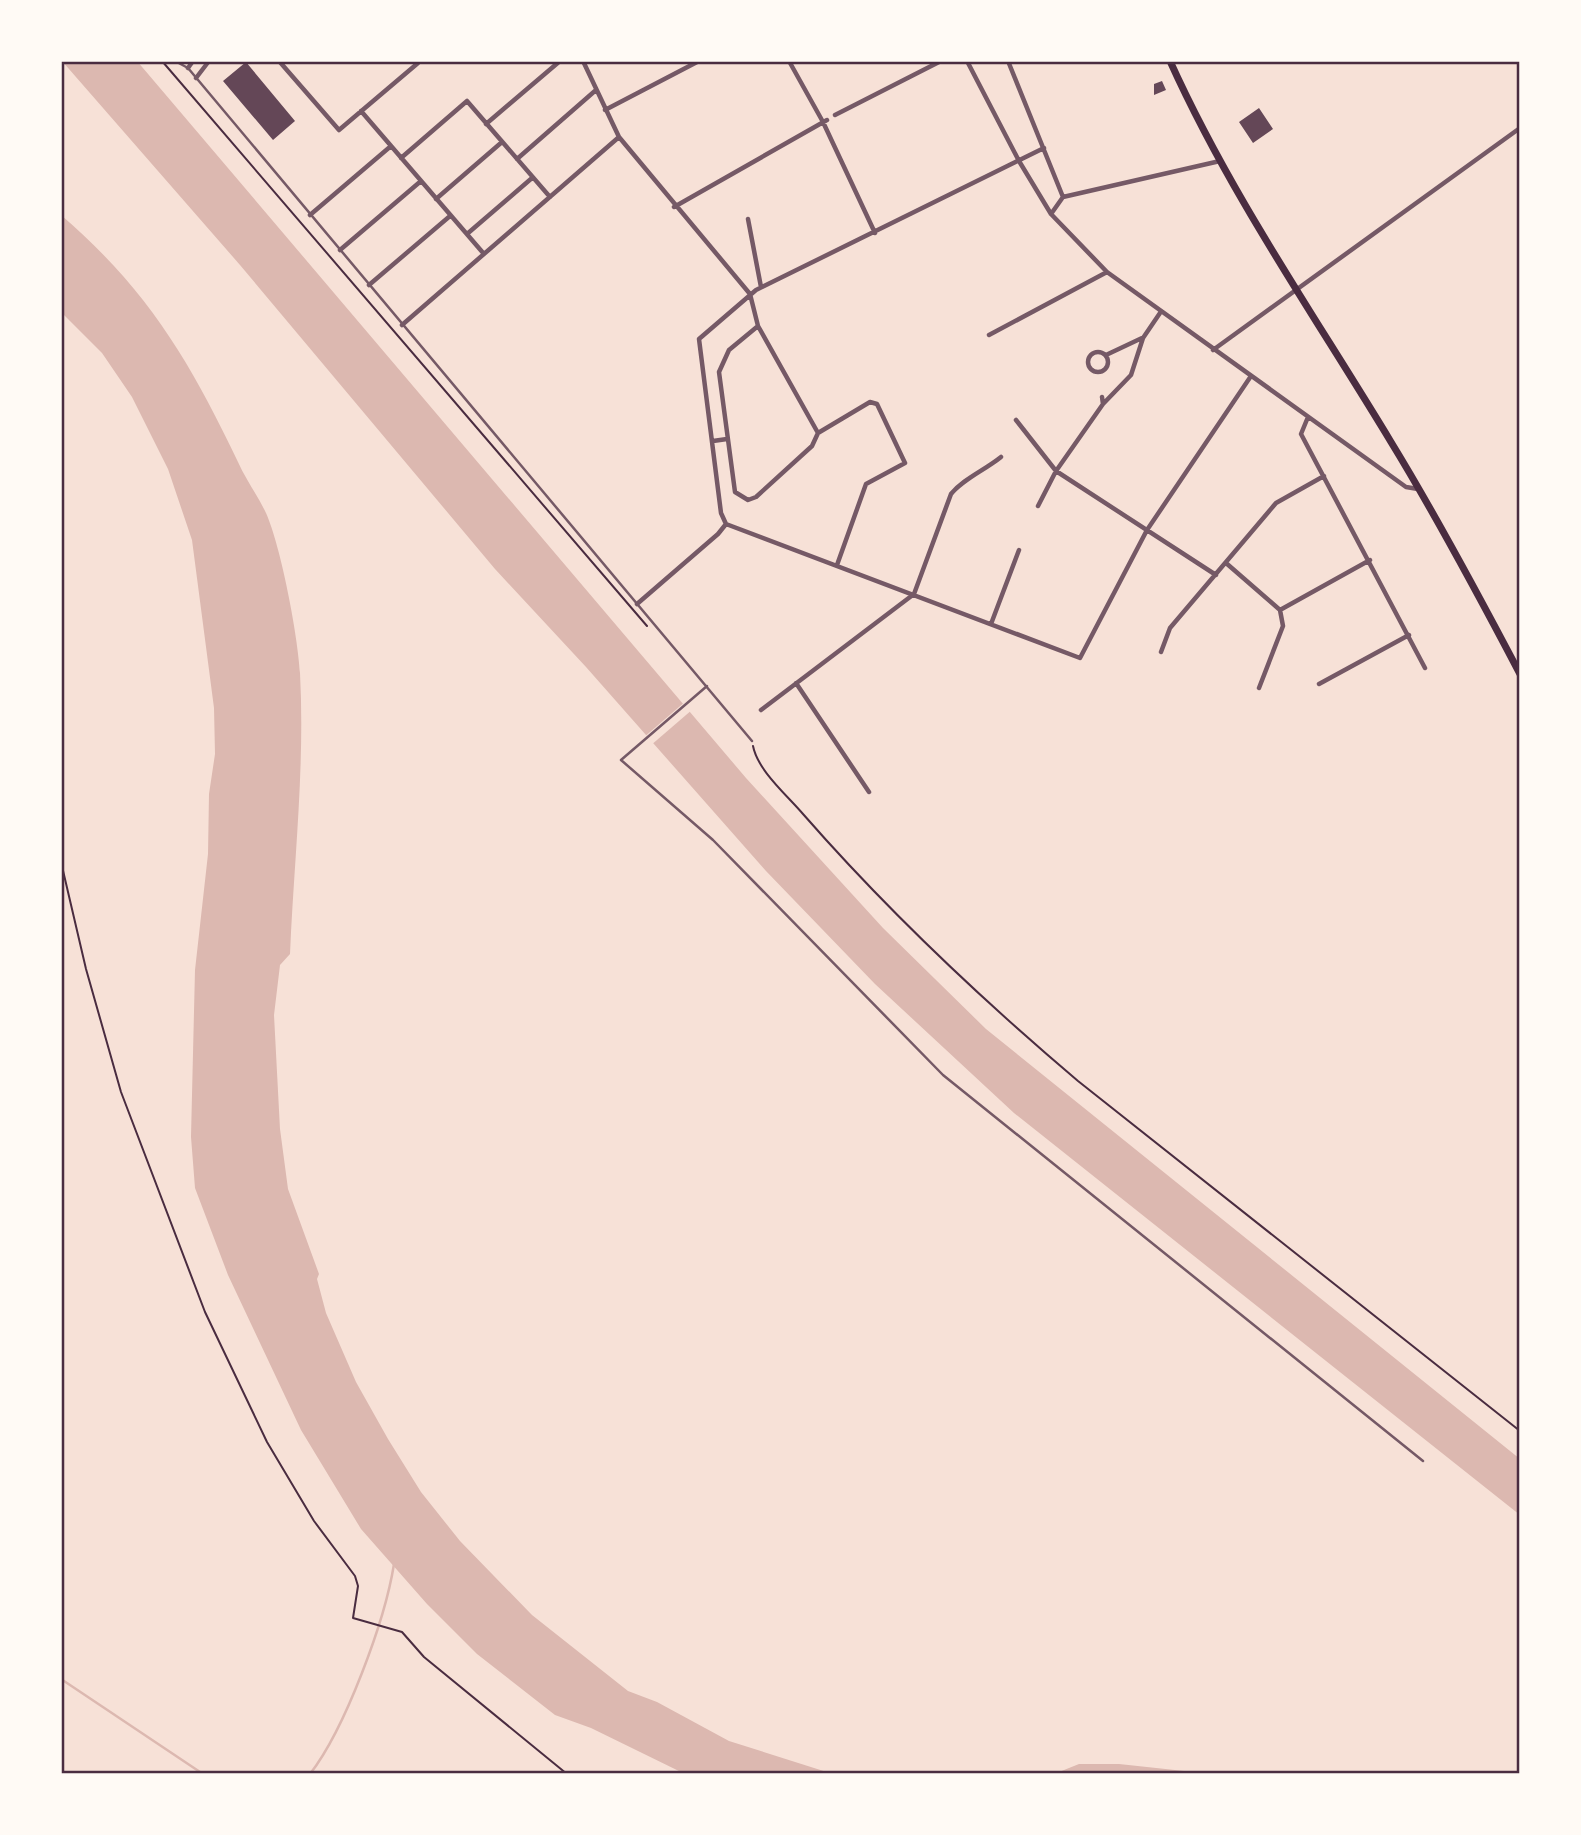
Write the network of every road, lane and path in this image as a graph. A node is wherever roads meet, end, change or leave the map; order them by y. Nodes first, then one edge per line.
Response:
1 (162, 61) edge
2 (175, 61) edge
3 (191, 61) edge
4 (209, 61) edge
5 (279, 61) edge
6 (560, 61) edge
7 (583, 61) edge
8 (699, 61) edge
9 (789, 61) edge
10 (941, 61) edge
11 (967, 61) edge
12 (1008, 61) edge
13 (1170, 61) edge
14 (418, 63) edge
15 (188, 68) junction
16 (196, 78) junction
17 (596, 90) junction
18 (605, 110) junction
19 (361, 111) junction
20 (835, 115) dead end
21 (825, 121) junction
22 (486, 124) junction
23 (1520, 128) edge
24 (619, 138) junction
25 (502, 142) junction
26 (391, 146) junction
27 (1044, 148) junction
28 (401, 158) junction
29 (517, 159) junction
30 (1019, 161) junction
31 (1220, 161) junction
32 (533, 178) junction
33 (421, 181) junction
34 (550, 197) junction
35 (1063, 197) junction
36 (436, 199) junction
37 (674, 207) junction
38 (1051, 214) junction
39 (310, 215) junction
40 (450, 215) junction
41 (748, 219) dead end
42 (875, 233) junction
43 (467, 234) junction
44 (340, 250) junction
45 (484, 254) junction
46 (1107, 272) junction
47 (369, 285) junction
48 (761, 287) junction
49 (1296, 292) junction
50 (750, 294) junction
51 (1160, 313) junction
52 (402, 325) junction
53 (758, 326) junction
54 (989, 335) dead end
55 (1143, 338) junction
56 (1213, 350) junction
57 (1106, 356) junction
58 (1251, 376) junction
59 (1102, 397) dead end
60 (1103, 404) junction
61 (1308, 417) junction
62 (1016, 419) dead end
63 (818, 433) junction
64 (727, 439) junction
65 (713, 441) junction
66 (1001, 457) dead end
67 (1056, 471) junction
68 (1324, 476) junction
69 (1419, 489) junction
70 (1038, 506) dead end
71 (726, 524) junction
72 (1147, 530) junction
73 (1019, 550) dead end
74 (1370, 560) junction
75 (1226, 563) junction
76 (836, 565) junction
77 (1216, 575) junction
78 (914, 594) junction
79 (637, 604) junction
80 (1280, 610) junction
81 (991, 624) junction
82 (648, 626) dead end
83 (1409, 635) junction
84 (1161, 652) dead end
85 (1425, 668) dead end
86 (1520, 674) edge
87 (796, 683) junction
88 (1319, 684) dead end
89 (707, 686) junction
90 (1259, 688) dead end
91 (761, 710) dead end
92 (752, 741) joint
93 (869, 792) dead end
94 (61, 862) edge
95 (1520, 1431) edge
96 (1423, 1461) dead end
97 (567, 1774) edge

1 - 82 path
2 - 15 lane
3 - 15 street
4 - 16 street
5 - 19 street
6 - 22 street
7 - 17 street
8 - 18 street
9 - 21 street
10 - 20 street
11 - 30 street
12 - 27 street
13 - 31 main road
14 - 19 street
15 - 16 lane
16 - 39 lane
17 - 18 street
17 - 29 street
18 - 24 street
19 - 26 street
21 - 37 street
21 - 42 street
22 - 25 street
22 - 28 street
23 - 49 street
24 - 34 street
24 - 37 street
25 - 29 street
25 - 36 street
26 - 28 street
26 - 39 street
27 - 30 street
27 - 35 street
28 - 33 street
29 - 32 street
30 - 38 street
30 - 42 street
31 - 35 street
31 - 49 main road
32 - 34 street
32 - 43 street
33 - 36 street
33 - 44 street
34 - 45 street
35 - 38 street
36 - 40 street
37 - 50 street
38 - 46 street
39 - 44 lane
40 - 43 street
40 - 47 street
41 - 48 street
42 - 48 street
43 - 45 street
44 - 47 lane
45 - 52 street
46 - 51 street
46 - 54 street
47 - 52 lane
48 - 50 street
49 - 56 street
49 - 69 main road
50 - 53 street
50 - 65 street
51 - 55 street
51 - 56 street
52 - 79 lane
53 - 63 street
53 - 64 street
55 - 57 street
55 - 60 street
56 - 58 street
57 - 57 street
58 - 61 street
58 - 72 street
59 - 60 street
60 - 67 street
61 - 68 street
61 - 69 street
62 - 67 street
63 - 64 street
63 - 76 street
64 - 65 street
65 - 71 street
66 - 78 street
67 - 70 street
67 - 72 street
68 - 74 street
68 - 75 street
69 - 86 main road
71 - 76 street
71 - 79 street
72 - 77 street
72 - 81 street
73 - 81 street
74 - 80 street
74 - 83 street
75 - 77 street
75 - 80 street
76 - 78 street
77 - 84 street
78 - 81 street
78 - 87 street
79 - 89 lane
80 - 90 street
83 - 85 street
83 - 88 street
87 - 91 street
87 - 93 street
89 - 92 lane
89 - 96 lane
92 - 95 path
94 - 97 path

